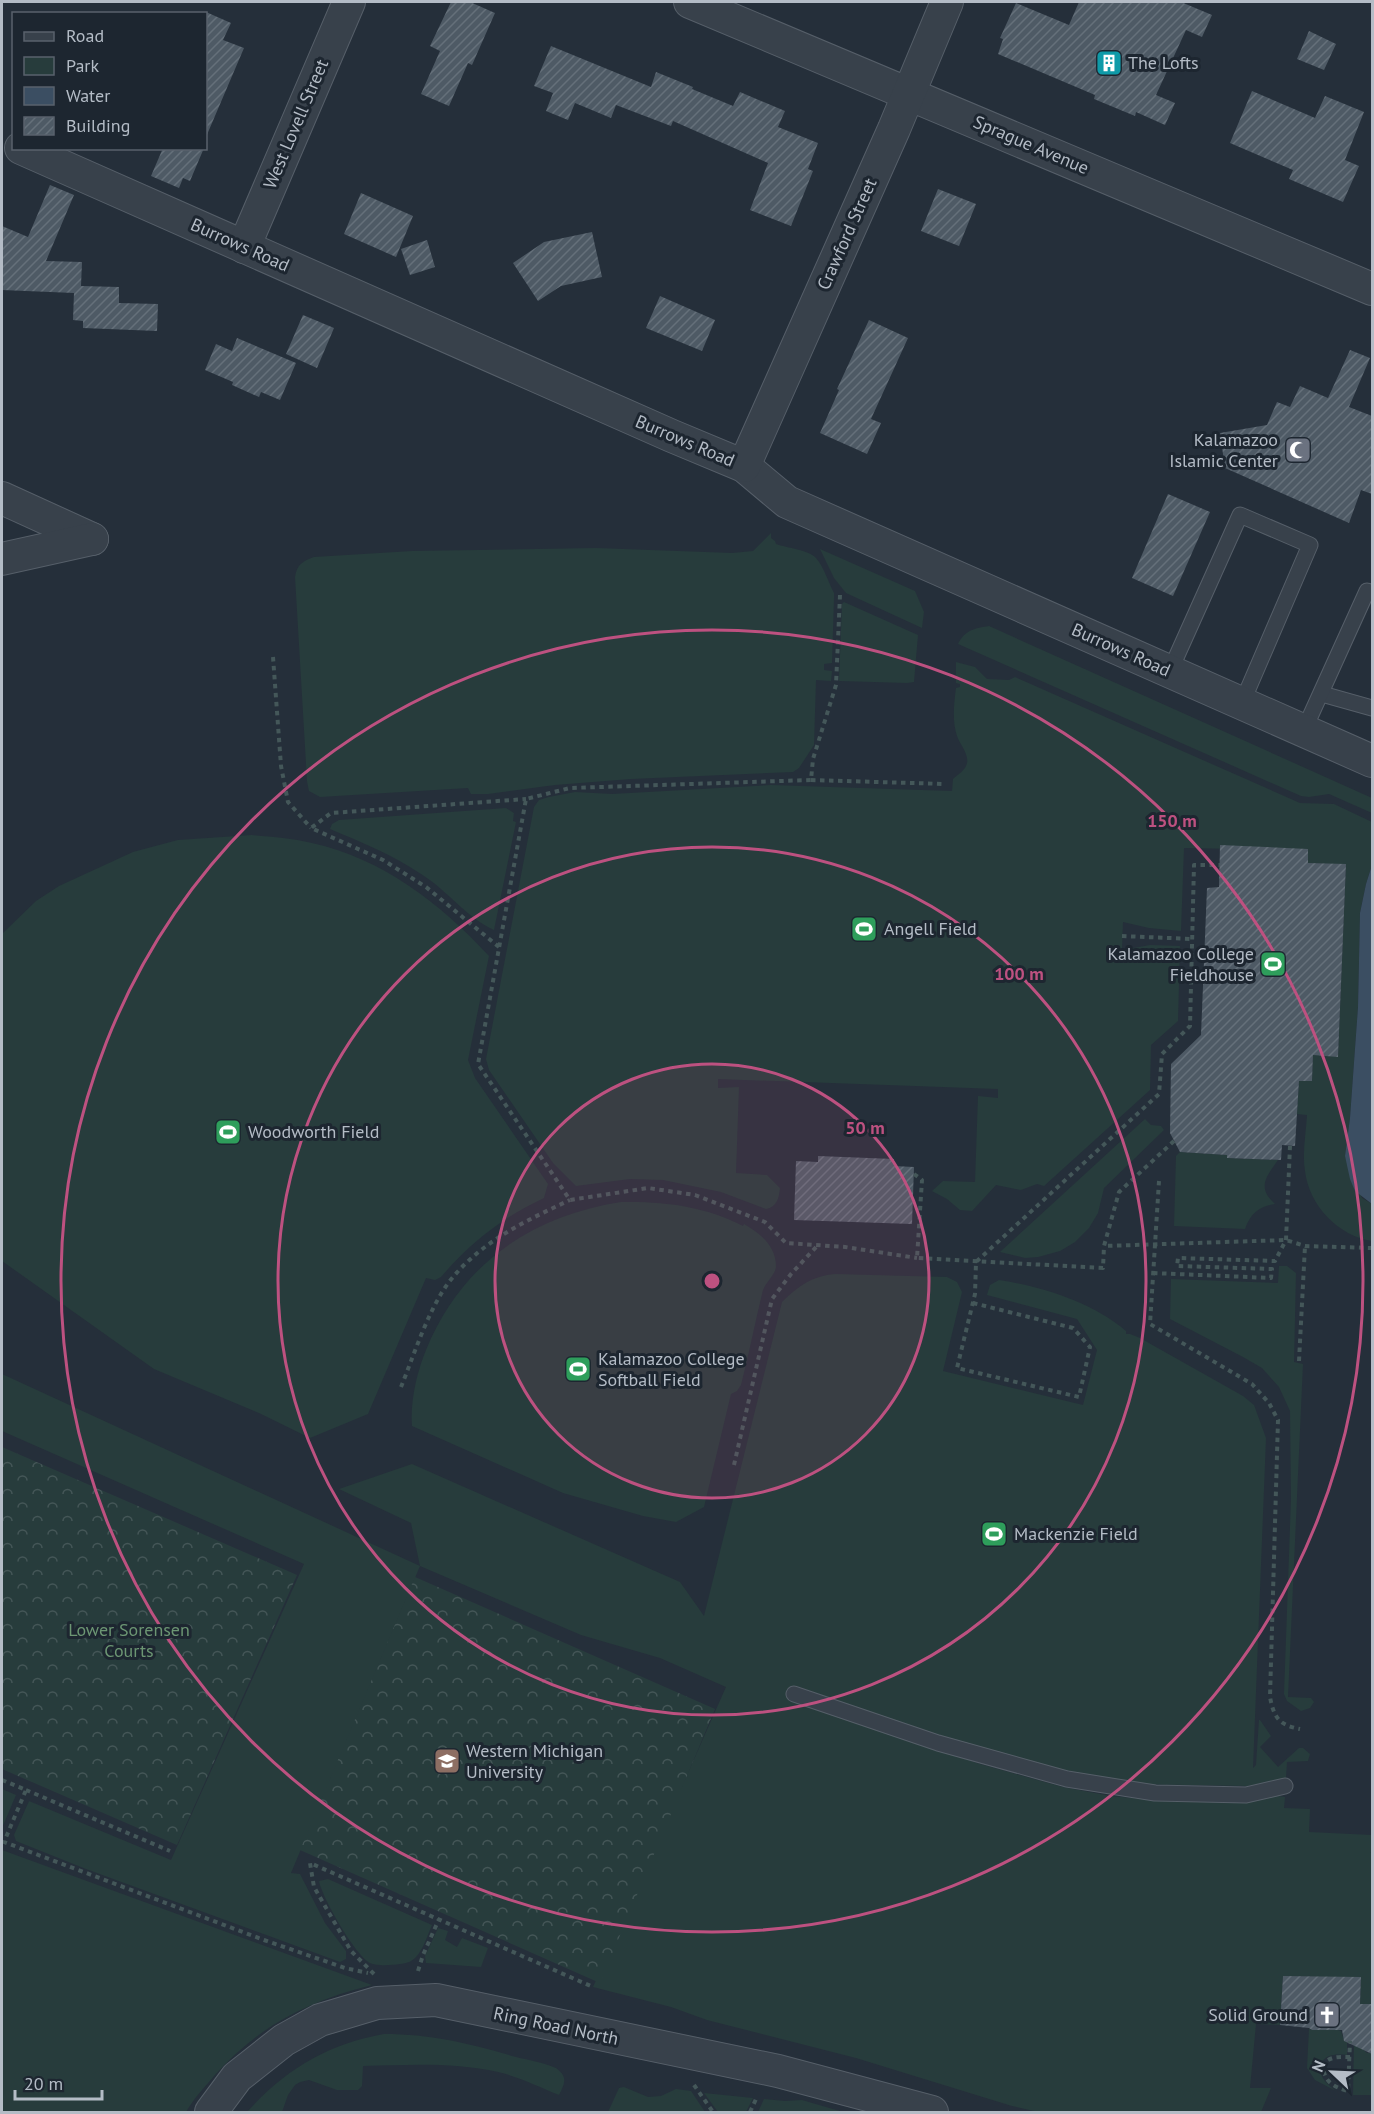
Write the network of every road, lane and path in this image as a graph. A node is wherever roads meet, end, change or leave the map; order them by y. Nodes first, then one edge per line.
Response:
1 (348, 2) edge
2 (690, 2) edge
3 (947, 2) edge
4 (909, 93) junction
5 (26, 150) edge
6 (244, 247) junction
7 (1372, 289) edge
8 (744, 466) junction
9 (2, 498) edge
10 (2, 559) edge
11 (1372, 593) edge
12 (840, 595) dead end
13 (273, 657) dead end
14 (1170, 671) junction
15 (1322, 694) junction
16 (1242, 703) junction
17 (1372, 708) edge
18 (1304, 730) junction
19 (1372, 761) edge
20 (811, 780) junction
21 (945, 784) dead end
22 (526, 799) junction
23 (311, 828) junction
24 (1220, 865) dead end
25 (1122, 936) dead end
26 (1192, 939) junction
27 (499, 947) junction
28 (1174, 1141) dead end
29 (1290, 1146) dead end
30 (914, 1174) dead end
31 (1159, 1181) dead end
32 (570, 1200) junction
33 (1286, 1240) junction
34 (818, 1245) junction
35 (1104, 1246) junction
36 (1155, 1246) junction
37 (1305, 1246) junction
38 (1372, 1248) edge
39 (917, 1258) junction
40 (976, 1262) junction
41 (1153, 1273) junction
42 (973, 1303) junction
43 (1299, 1361) dead end
44 (401, 1387) dead end
45 (734, 1465) dead end
46 (794, 1694) dead end
47 (1300, 1729) dead end
48 (2, 1780) edge
49 (1285, 1786) dead end
50 (26, 1790) junction
51 (3, 1842) edge
52 (170, 1851) dead end
53 (439, 1919) junction
54 (417, 1975) dead end
55 (593, 1987) dead end
56 (1350, 2041) dead end
57 (1350, 2057) junction
58 (693, 2085) dead end
59 (759, 2091) dead end
60 (211, 2112) edge
61 (713, 2112) edge
62 (750, 2112) edge
63 (932, 2112) edge

1 - 6 street, West Lovell Street
2 - 4 street, Sprague Avenue
3 - 4 street, Crawford Street
4 - 7 street, Sprague Avenue
4 - 8 street, Crawford Street
5 - 6 street, Burrows Road
6 - 8 street, Burrows Road
8 - 14 street, Burrows Road
9 - 10 street
11 - 15 lane
12 - 20 path
13 - 23 path
14 - 16 street, Burrows Road
14 - 16 lane
15 - 17 lane
15 - 18 lane
16 - 18 street, Burrows Road
18 - 19 street, Burrows Road
20 - 21 path
20 - 22 path
22 - 23 path
22 - 27 path
23 - 27 path
24 - 26 path
25 - 26 path
26 - 40 path
27 - 32 path
28 - 35 path
29 - 33 path
30 - 39 path
31 - 36 path
32 - 34 path
32 - 44 path
33 - 36 path
33 - 37 path
33 - 41 path
34 - 39 path
34 - 45 path
35 - 36 path
35 - 40 path
36 - 41 path
37 - 38 path
37 - 43 path
39 - 40 path
40 - 42 path
41 - 47 path
42 - 42 path
46 - 49 lane
48 - 50 path
50 - 51 path
50 - 52 path
51 - 53 path
53 - 54 path
53 - 55 path
56 - 57 path
57 - 57 path
58 - 61 path
59 - 62 path
60 - 63 street, Ring Road North

